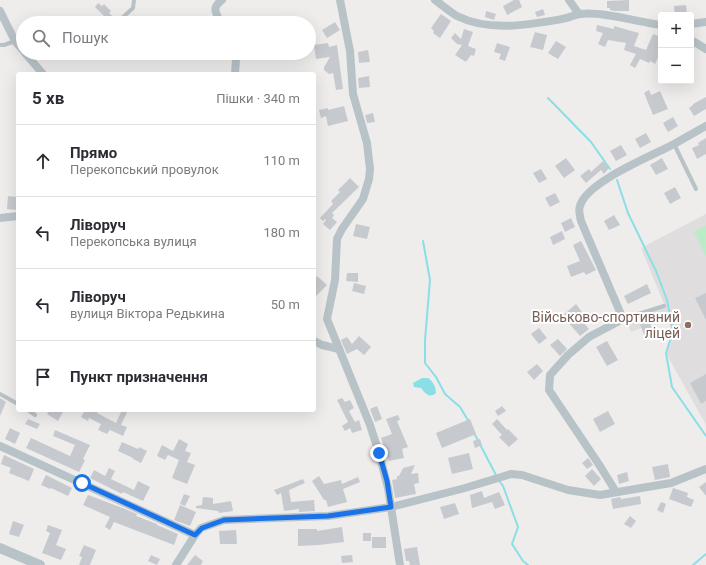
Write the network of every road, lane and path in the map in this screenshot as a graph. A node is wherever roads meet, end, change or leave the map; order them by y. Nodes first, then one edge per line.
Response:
1 (134, 0) edge
2 (222, 0) edge
3 (340, 0) edge
4 (435, 0) edge
5 (569, 0) edge
6 (0, 11) edge
7 (579, 14) junction
8 (124, 16) edge
9 (217, 16) edge
10 (706, 22) edge
11 (694, 24) edge
12 (658, 25) edge
13 (15, 41) joint
14 (694, 42) edge
15 (0, 45) edge
16 (706, 48) edge
17 (31, 60) edge
18 (236, 60) edge
19 (41, 72) edge
20 (235, 72) edge
21 (706, 126) edge
22 (674, 144) junction
23 (696, 190) dead end
24 (16, 216) edge
25 (0, 218) edge
26 (664, 306) dead end
27 (623, 319) junction
28 (316, 343) edge
29 (339, 349) junction
30 (0, 394) edge
31 (16, 403) edge
32 (31, 412) edge
33 (35, 415) dead end
34 (0, 446) edge
35 (706, 469) edge
36 (616, 492) junction
37 (391, 507) junction
38 (195, 535) junction
39 (0, 548) edge
40 (33, 564) edge
41 (176, 565) edge
42 (400, 565) edge

1 - 8 lane
2 - 9 street
3 - 29 street
4 - 7 street
5 - 7 street
6 - 13 street
7 - 12 street
10 - 11 street
13 - 15 lane
14 - 16 street
17 - 19 street
18 - 20 street
21 - 22 street
22 - 23 lane
22 - 27 street
24 - 25 street
26 - 27 lane
27 - 36 street
28 - 29 street
29 - 37 street
30 - 31 lane
32 - 33 lane
34 - 38 street
35 - 36 street
36 - 37 street
37 - 38 street
37 - 42 street
38 - 41 street
39 - 40 street

